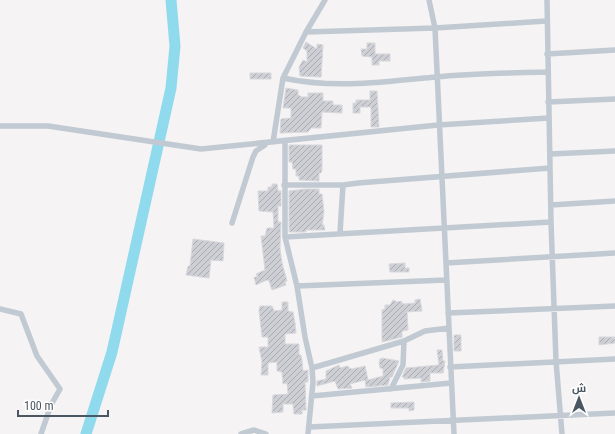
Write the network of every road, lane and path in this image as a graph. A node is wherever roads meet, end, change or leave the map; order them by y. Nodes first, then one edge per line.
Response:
1 (325, 0) edge
2 (429, 0) edge
3 (547, 0) edge
4 (546, 21) junction
5 (435, 28) junction
6 (306, 32) junction
7 (615, 50) edge
8 (547, 54) junction
9 (548, 72) junction
10 (436, 77) junction
11 (283, 78) junction
12 (615, 99) edge
13 (548, 102) junction
14 (549, 118) junction
15 (438, 125) junction
16 (0, 126) edge
17 (285, 141) junction
18 (273, 142) junction
19 (267, 143) junction
20 (615, 151) edge
21 (550, 154) junction
22 (550, 168) junction
23 (441, 177) junction
24 (284, 185) junction
25 (343, 185) junction
26 (615, 202) edge
27 (550, 206) junction
28 (550, 222) junction
29 (232, 224) dead end
30 (444, 229) junction
31 (340, 233) junction
32 (285, 237) junction
33 (615, 253) edge
34 (552, 256) junction
35 (446, 263) junction
36 (446, 280) junction
37 (297, 286) junction
38 (615, 306) edge
39 (554, 308) junction
40 (0, 309) edge
41 (448, 313) junction
42 (449, 328) junction
43 (404, 341) junction
44 (615, 359) edge
45 (556, 361) junction
46 (450, 367) junction
47 (312, 368) junction
48 (451, 383) junction
49 (390, 389) junction
50 (312, 396) junction
51 (615, 413) edge
52 (561, 416) junction
53 (453, 422) junction
54 (309, 427) junction
55 (41, 434) edge
56 (241, 434) edge
57 (266, 434) edge
58 (308, 434) edge
59 (454, 434) edge
60 (562, 434) edge

1 - 6 street
2 - 5 street
3 - 4 street
4 - 5 street
4 - 8 street
5 - 6 street
5 - 10 street
6 - 11 street
7 - 8 street
8 - 9 street
9 - 10 street
9 - 13 street
10 - 11 street
10 - 15 street
11 - 18 street
12 - 13 street
13 - 14 street
14 - 15 street
14 - 21 street
15 - 17 street
15 - 23 street
16 - 19 street
17 - 18 street
17 - 24 street
18 - 19 street
19 - 29 street
20 - 21 street
21 - 22 street
22 - 23 street
22 - 27 street
23 - 25 street
23 - 30 street
24 - 25 street
24 - 32 street
25 - 31 street
26 - 27 street
27 - 28 street
28 - 30 street
28 - 34 street
30 - 31 street
30 - 35 street
31 - 32 street
32 - 37 street
33 - 34 street
34 - 35 street
34 - 39 street
35 - 36 street
36 - 37 street
36 - 41 street
37 - 47 street
38 - 39 street
39 - 41 street
39 - 45 street
40 - 55 street
41 - 42 street
42 - 43 street
42 - 46 street
43 - 47 street
43 - 49 street
44 - 45 street
45 - 46 street
45 - 52 street
46 - 48 street
47 - 50 street
48 - 49 street
48 - 53 street
49 - 50 street
50 - 54 street
51 - 52 street
52 - 53 street
52 - 60 street
53 - 54 street
53 - 59 street
54 - 58 street
56 - 57 street

